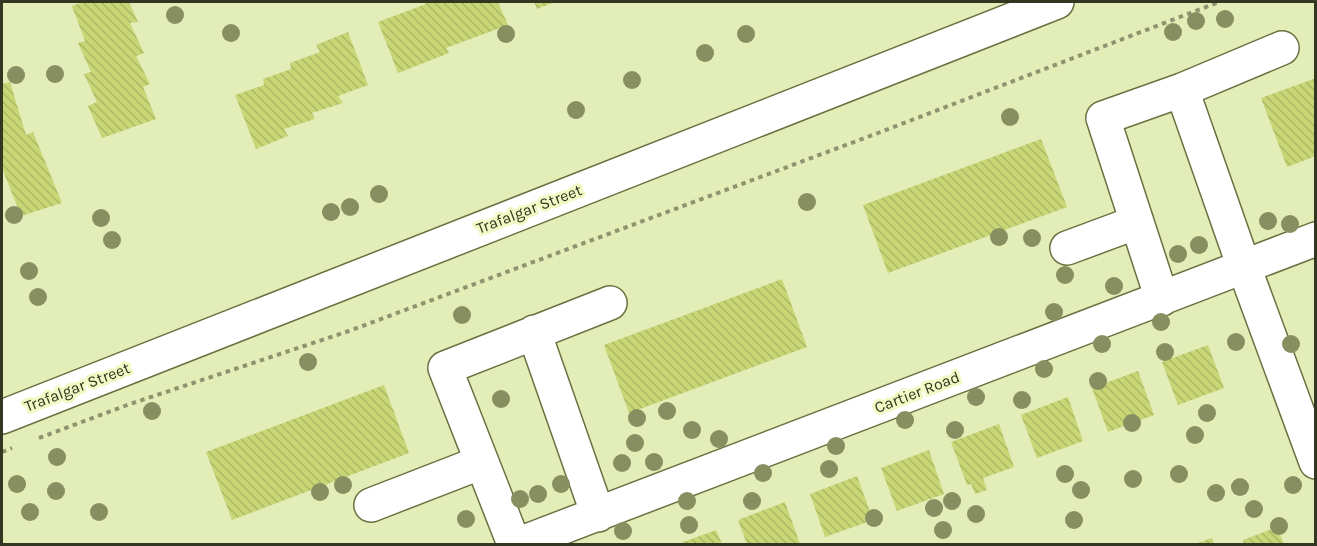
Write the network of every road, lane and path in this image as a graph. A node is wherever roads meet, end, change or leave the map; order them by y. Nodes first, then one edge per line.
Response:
1 (1057, 2) edge
2 (1219, 2) edge
3 (1282, 48) dead end
4 (1182, 90) junction
5 (1137, 222) junction
6 (1316, 239) edge
7 (1066, 248) dead end
8 (1244, 267) junction
9 (1161, 298) junction
10 (610, 303) dead end
11 (534, 332) junction
12 (2, 417) edge
13 (34, 440) dead end
14 (12, 448) dead end
15 (2, 452) edge
16 (482, 462) junction
17 (1316, 462) edge
18 (371, 505) dead end
19 (598, 515) junction
20 (524, 544) edge

1 - 12 main road, Trafalgar Street
2 - 13 path
3 - 4 main road
4 - 5 main road
4 - 8 main road
5 - 7 main road
5 - 9 main road
6 - 8 main road, Cartier Road
8 - 9 main road, Cartier Road
8 - 17 main road
9 - 19 main road, Cartier Road
10 - 11 main road
11 - 16 main road
11 - 19 main road
14 - 15 path
16 - 18 main road
16 - 20 main road
19 - 20 main road, Cartier Road

